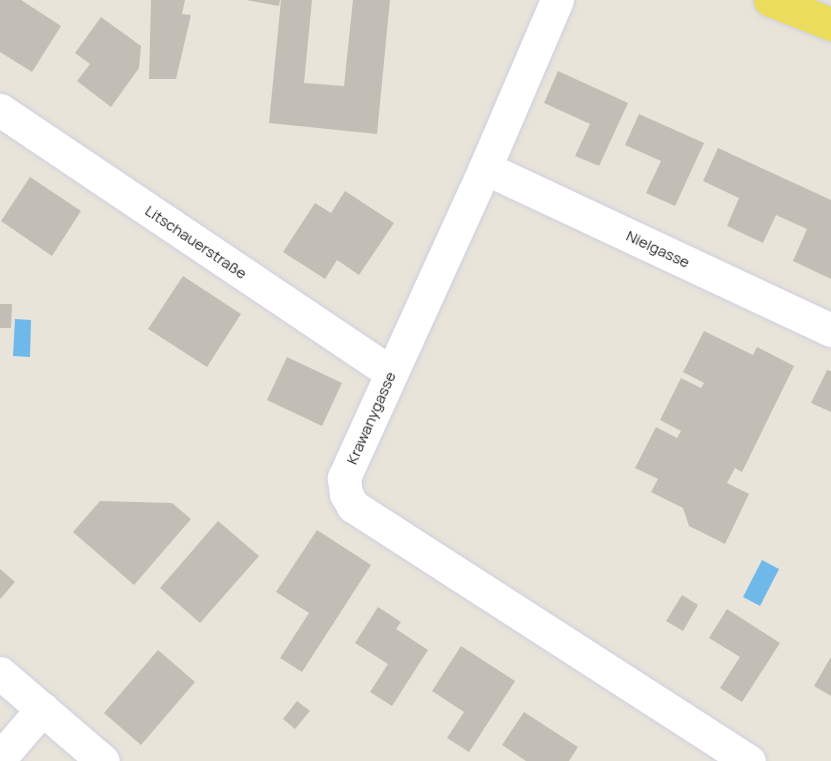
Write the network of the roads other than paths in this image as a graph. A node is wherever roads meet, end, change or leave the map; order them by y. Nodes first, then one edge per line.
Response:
1 (557, 0) edge
2 (770, 0) edge
3 (831, 24) edge
4 (0, 110) edge
5 (485, 168) junction
6 (831, 330) edge
7 (392, 373) junction
8 (0, 673) edge
9 (42, 709) junction
10 (0, 758) edge
11 (103, 761) edge
12 (749, 761) edge

1 - 5 street, Krawanygasse
2 - 3 main road
4 - 7 street, Litschauerstraße
5 - 6 street, Nielgasse
5 - 7 street, Krawanygasse
7 - 12 street, Krawanygasse
8 - 9 street
9 - 10 street
9 - 11 street

